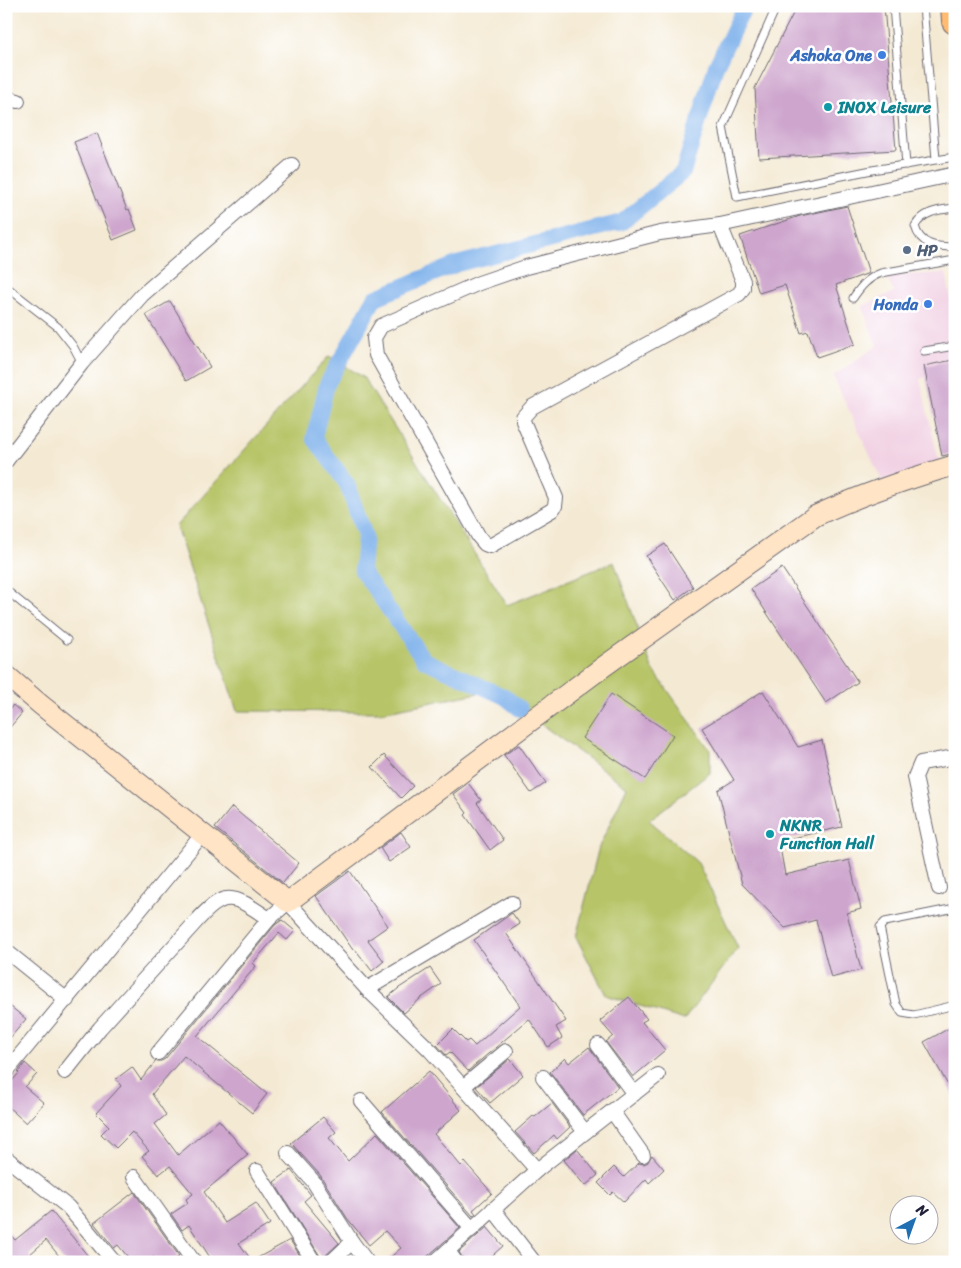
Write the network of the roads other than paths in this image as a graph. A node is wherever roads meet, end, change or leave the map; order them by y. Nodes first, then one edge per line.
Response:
1 (779, 6) edge
2 (893, 6) edge
3 (923, 6) edge
4 (954, 6) edge
5 (955, 21) edge
6 (955, 156) edge
7 (936, 159) junction
8 (292, 165) dead end
9 (906, 165) junction
10 (955, 174) edge
11 (955, 208) edge
12 (720, 225) junction
13 (955, 247) edge
14 (955, 260) edge
15 (8, 288) dead end
16 (853, 298) dead end
17 (955, 346) edge
18 (924, 351) dead end
19 (82, 363) junction
20 (6, 460) edge
21 (955, 465) edge
22 (6, 590) edge
23 (67, 640) dead end
24 (6, 675) edge
25 (955, 757) edge
26 (202, 835) junction
27 (939, 888) dead end
28 (288, 902) junction
29 (512, 903) dead end
30 (955, 908) edge
31 (269, 920) junction
32 (6, 952) edge
33 (367, 989) junction
34 (67, 1000) junction
35 (955, 1005) edge
36 (598, 1045) dead end
37 (506, 1051) dead end
38 (158, 1053) dead end
39 (6, 1072) edge
40 (65, 1072) dead end
41 (658, 1075) dead end
42 (543, 1077) dead end
43 (463, 1087) junction
44 (634, 1094) junction
45 (360, 1101) dead end
46 (612, 1111) junction
47 (585, 1132) junction
48 (288, 1153) dead end
49 (642, 1155) dead end
50 (6, 1158) edge
51 (257, 1170) dead end
52 (537, 1170) junction
53 (134, 1177) dead end
54 (493, 1209) junction
55 (472, 1229) junction
56 (352, 1242) junction
57 (452, 1256) edge
58 (114, 1262) edge
59 (194, 1262) edge
60 (314, 1262) edge
61 (330, 1262) edge
62 (367, 1262) edge
63 (435, 1262) edge
64 (534, 1262) edge

1 - 9 lane
2 - 9 lane
3 - 7 lane
4 - 5 highway
6 - 7 lane
7 - 9 lane
8 - 19 street
10 - 12 street
11 - 13 lane
12 - 12 street
14 - 16 lane
15 - 19 lane
17 - 18 lane
19 - 20 street
21 - 28 street
22 - 23 lane
24 - 26 street
25 - 27 street
26 - 28 street
26 - 34 street
28 - 31 street
28 - 33 street
29 - 33 street
30 - 35 lane
31 - 38 street
31 - 40 street
32 - 34 street
33 - 43 street
34 - 39 street
36 - 44 street
37 - 43 street
41 - 44 street
42 - 47 street
43 - 52 street
44 - 46 street
45 - 55 street
46 - 47 street
46 - 49 street
47 - 52 street
48 - 56 street
50 - 58 street
51 - 60 street
52 - 54 street
53 - 59 street
54 - 55 street
54 - 64 street
55 - 57 street
56 - 61 street
56 - 62 street
57 - 63 street

